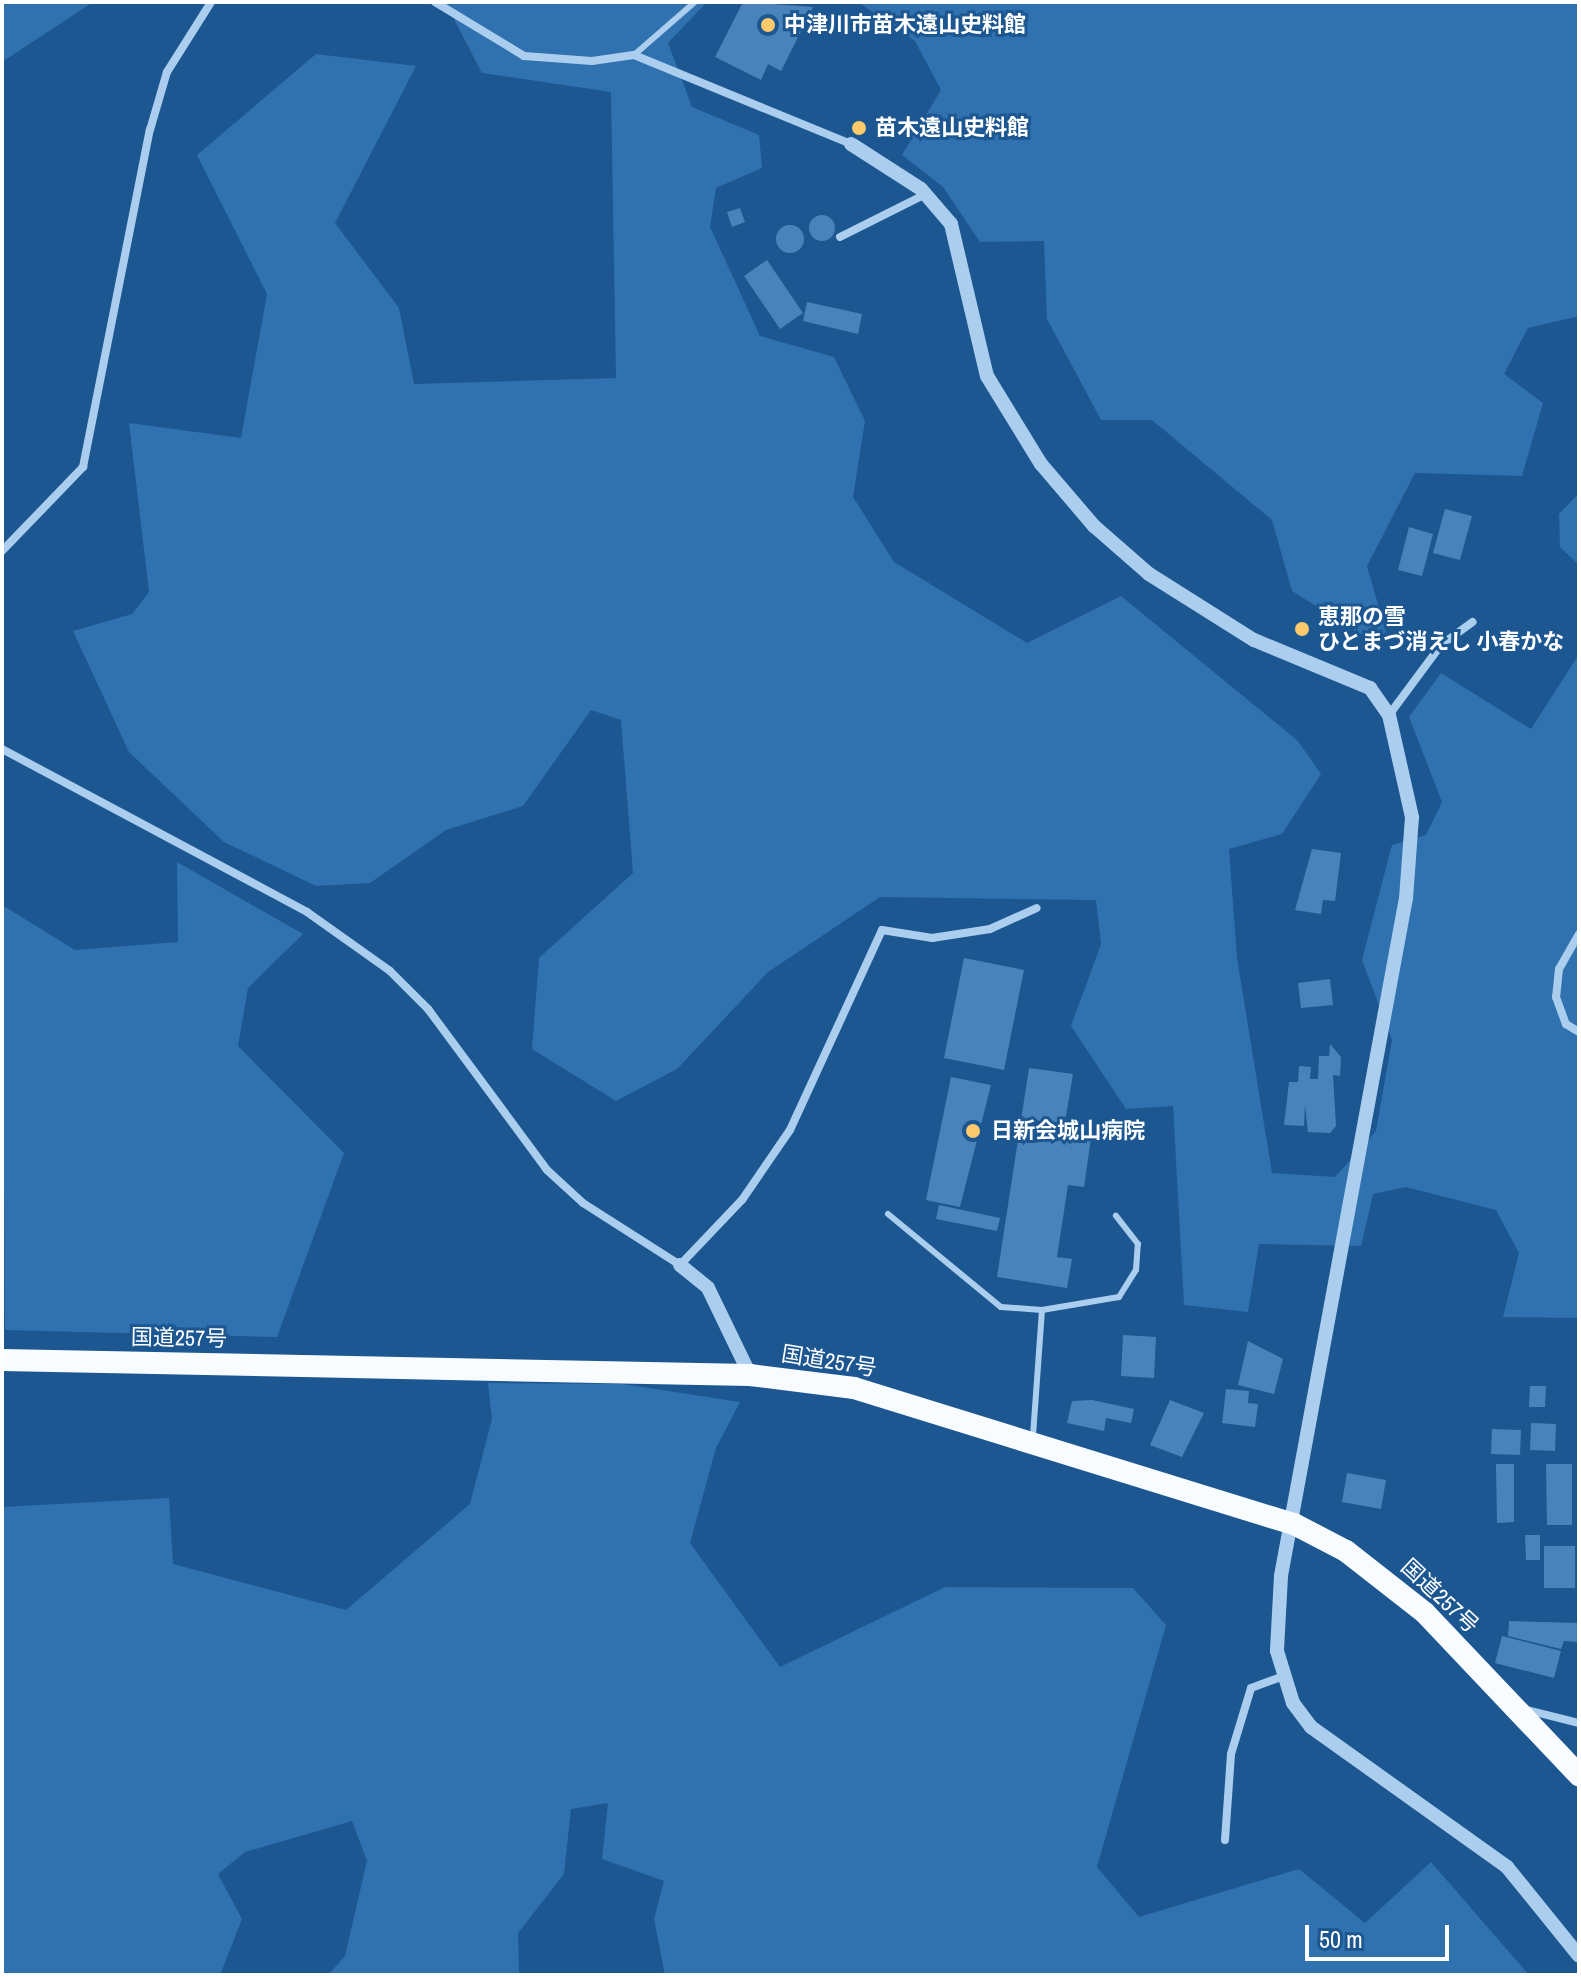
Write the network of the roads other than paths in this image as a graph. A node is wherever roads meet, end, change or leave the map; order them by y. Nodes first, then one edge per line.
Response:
1 (211, 2) edge
2 (435, 2) edge
3 (695, 2) edge
4 (634, 55) junction
5 (851, 144) joint
6 (926, 194) junction
7 (840, 237) dead end
8 (2, 551) edge
9 (1473, 622) dead end
10 (1389, 715) junction
11 (2, 749) edge
12 (1037, 908) dead end
13 (1579, 934) edge
14 (1579, 1032) edge
15 (888, 1214) dead end
16 (1116, 1216) dead end
17 (680, 1265) junction
18 (1042, 1310) junction
19 (2, 1360) edge
20 (750, 1375) junction
21 (1032, 1441) junction
22 (1294, 1524) junction
23 (1282, 1677) junction
24 (1515, 1707) junction
25 (1579, 1723) edge
26 (1579, 1775) edge
27 (1225, 1840) dead end
28 (1579, 1956) edge

1 - 8 street
2 - 4 street
3 - 4 lane
4 - 5 street
5 - 6 street
6 - 7 street
6 - 10 street
9 - 10 street
10 - 22 street
11 - 17 street
12 - 17 street
13 - 14 street
15 - 18 lane
16 - 18 lane
17 - 20 street
18 - 21 lane
19 - 20 highway, 国道257号
20 - 21 highway, 国道257号
21 - 22 highway, 国道257号
22 - 23 street
22 - 24 highway, 国道257号
23 - 27 street
23 - 28 street
24 - 25 street
24 - 26 highway, 国道257号

